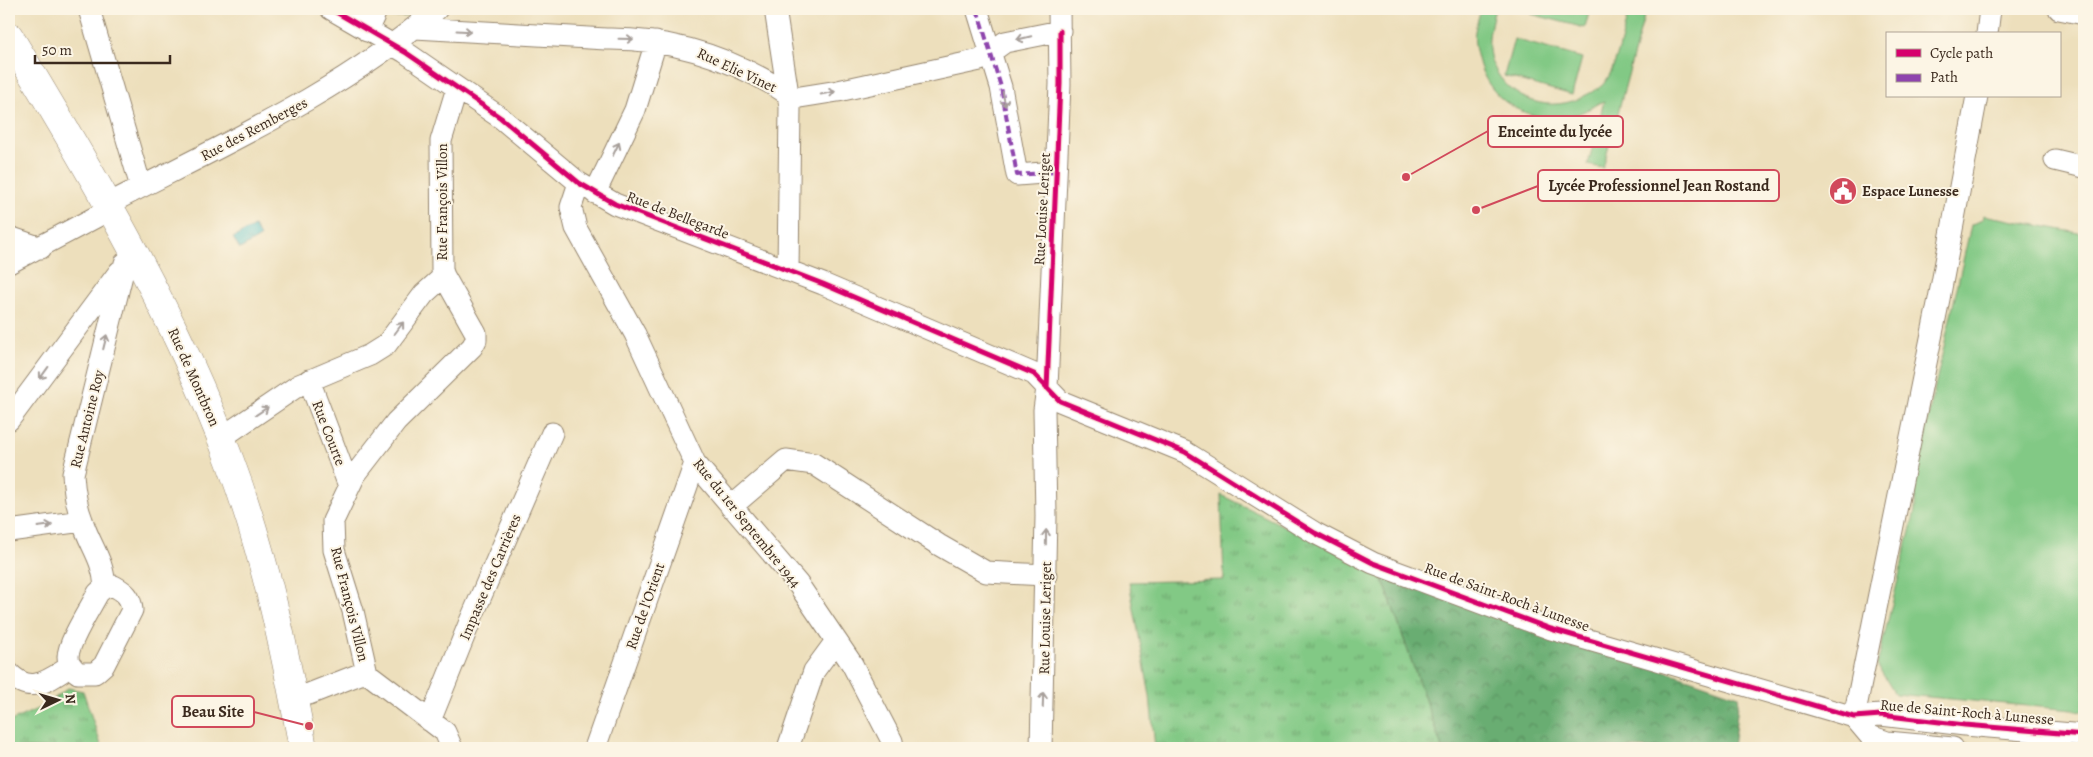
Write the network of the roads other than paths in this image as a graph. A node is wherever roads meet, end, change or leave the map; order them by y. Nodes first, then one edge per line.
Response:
1 (89, 9) edge
2 (330, 9) edge
3 (377, 9) edge
4 (437, 9) edge
5 (775, 9) edge
6 (977, 9) edge
7 (1059, 9) edge
8 (1990, 9) edge
9 (2058, 9) edge
10 (2084, 14) edge
11 (416, 28) junction
12 (1060, 30) junction
13 (367, 31) junction
14 (1987, 32) edge
15 (9, 36) edge
16 (656, 42) junction
17 (394, 45) junction
18 (992, 52) junction
19 (457, 88) junction
20 (788, 95) junction
21 (1978, 98) edge
22 (2056, 160) dead end
23 (2084, 167) edge
24 (1056, 172) junction
25 (141, 187) junction
26 (587, 188) junction
27 (110, 206) junction
28 (9, 237) edge
29 (41, 248) junction
30 (130, 257) junction
31 (9, 263) edge
32 (788, 271) junction
33 (444, 276) junction
34 (310, 380) junction
35 (1047, 388) junction
36 (9, 420) edge
37 (552, 433) dead end
38 (221, 438) junction
39 (695, 463) junction
40 (350, 486) junction
41 (731, 506) junction
42 (82, 522) junction
43 (9, 531) edge
44 (1046, 575) junction
45 (105, 587) junction
46 (836, 641) junction
47 (71, 666) junction
48 (9, 673) edge
49 (367, 673) junction
50 (294, 697) junction
51 (1854, 717) junction
52 (430, 721) junction
53 (2084, 735) edge
54 (303, 748) edge
55 (452, 748) edge
56 (595, 748) edge
57 (788, 748) edge
58 (893, 748) edge
59 (1041, 748) edge
60 (1953, 748) edge

1 - 25 street
2 - 13 street, Rue de Bellegarde
3 - 13 street
4 - 11 street, Rue des Remberges
5 - 20 street
6 - 18 street
7 - 12 street, Rue Louise Leriget
8 - 14 street
9 - 10 street
11 -> 16 street, Rue Elie Vinet
11 - 17 street, Rue des Remberges
12 -> 18 street, Rue Elie Vinet
12 - 24 street, Rue Louise Leriget
13 - 17 street, Rue de Bellegarde
15 - 27 main road, Rue de Montbron
16 - 20 street, Rue Elie Vinet
26 -> 16 street, Rue du 1er Septembre 1944
17 - 19 street, Rue de Bellegarde
17 - 25 street, Rue des Remberges
20 -> 18 street, Rue Elie Vinet
18 -> 24 street
19 - 26 street, Rue de Bellegarde
19 - 33 street, Rue François Villon
20 - 32 street
21 - 51 street
22 - 23 street
24 - 35 street, Rue Louise Leriget
25 - 27 street, Rue des Remberges
26 - 32 street, Rue de Bellegarde
26 - 39 street, Rue du 1er Septembre 1944
27 - 29 street, Rue des Remberges
27 - 30 main road, Rue de Montbron
28 - 29 street
29 - 31 street, Rue des Remberges
30 -> 36 street
30 - 38 main road, Rue de Montbron
42 -> 30 street, Rue Antoine Roy
32 - 35 street, Rue de Bellegarde
34 -> 33 street
33 - 40 street, Rue François Villon
38 -> 34 street
34 - 40 street, Rue Courte
44 -> 35 street, Rue Louise Leriget
35 - 51 street, Rue de Saint-Roch à Lunesse
37 - 52 street, Impasse des Carrières
38 - 50 main road, Rue de Montbron
39 - 41 street, Rue du 1er Septembre 1944
39 - 56 street, Rue de l'Orient
40 - 49 street, Rue François Villon
41 - 44 street
41 - 46 street, Rue du 1er Septembre 1944
43 -> 42 street
42 - 45 street, Rue Antoine Roy
59 -> 44 street, Rue Louise Leriget
45 - 47 street
45 - 47 street
46 - 57 street
46 - 58 street, Rue du 1er Septembre 1944
47 - 48 street
49 - 50 street
49 - 52 street
50 - 54 main road, Rue de Montbron
51 - 53 street, Rue de Saint-Roch à Lunesse
51 - 60 street, Rue de Saint-Roch à Lunesse
52 - 55 street

